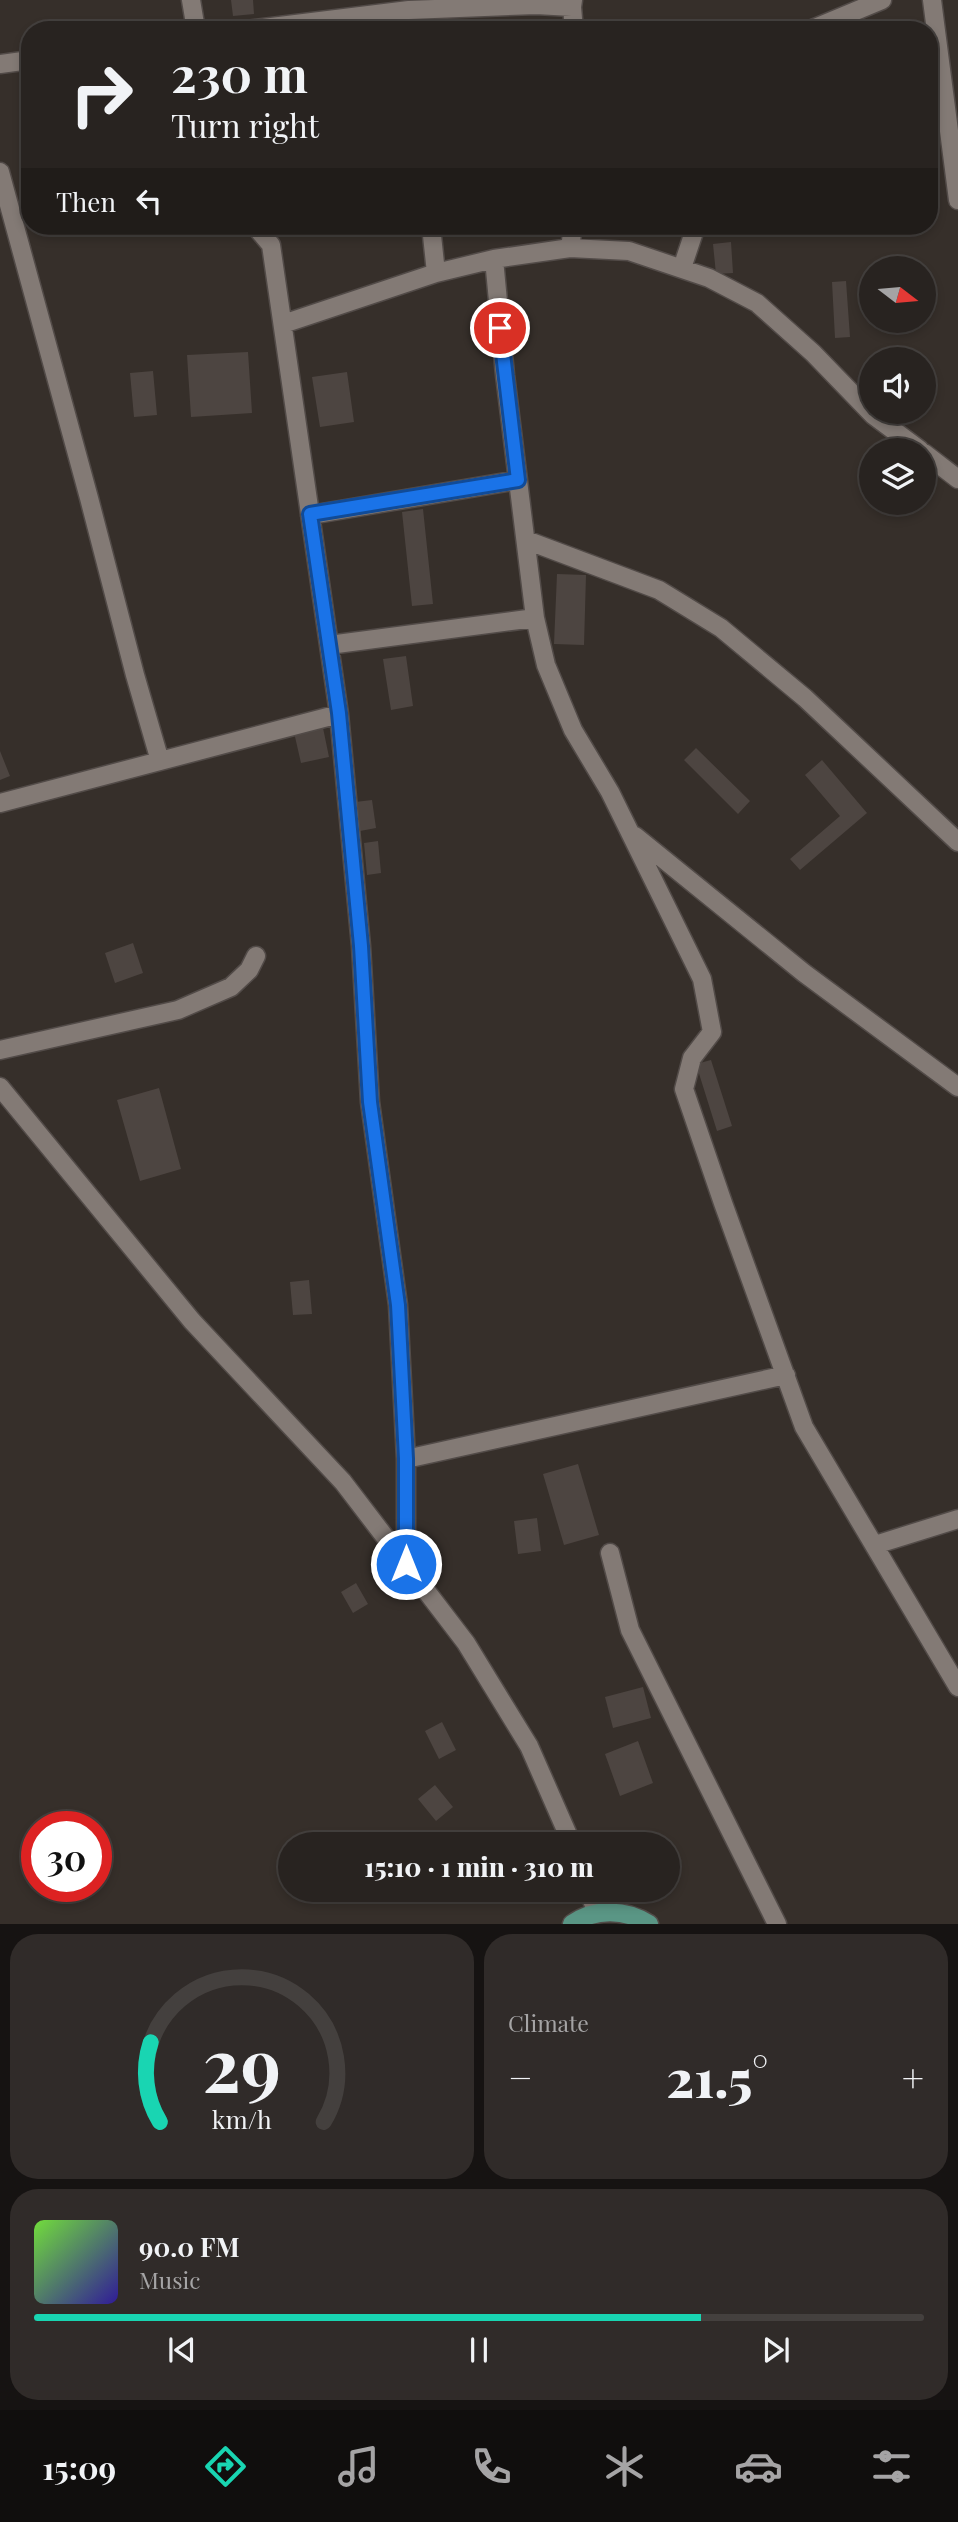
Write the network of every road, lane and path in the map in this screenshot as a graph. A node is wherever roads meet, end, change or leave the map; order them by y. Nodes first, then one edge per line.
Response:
1 (191, 0) edge
2 (882, 0) edge
3 (932, 0) edge
4 (572, 3) edge
5 (366, 7) edge
6 (409, 9) junction
7 (194, 21) edge
8 (294, 21) edge
9 (410, 21) edge
10 (573, 21) edge
11 (832, 21) edge
12 (935, 21) edge
13 (938, 46) edge
14 (21, 61) edge
15 (0, 64) edge
16 (0, 172) edge
17 (958, 200) edge
18 (263, 235) edge
19 (432, 235) edge
20 (572, 235) edge
21 (693, 235) edge
22 (570, 248) junction
23 (494, 259) junction
24 (682, 268) junction
25 (436, 273) junction
26 (283, 324) junction
27 (904, 438) edge
28 (936, 462) edge
29 (958, 479) edge
30 (518, 480) junction
31 (310, 514) junction
32 (526, 540) junction
33 (535, 618) junction
34 (329, 645) junction
35 (339, 713) junction
36 (160, 761) junction
37 (0, 803) edge
38 (629, 831) junction
39 (958, 842) edge
40 (256, 956) dead end
41 (0, 1050) edge
42 (0, 1087) edge
43 (958, 1087) edge
44 (786, 1375) junction
45 (406, 1459) junction
46 (958, 1519) edge
47 (875, 1545) junction
48 (610, 1553) dead end
49 (406, 1564) junction
50 (958, 1687) edge
51 (567, 1832) edge
52 (593, 1902) edge
53 (597, 1913) junction
54 (572, 1923) edge
55 (649, 1923) edge
56 (777, 1923) edge

1 - 7 street
2 - 11 street
3 - 12 street
4 - 6 street
4 - 10 street
5 - 6 street
5 - 8 street
6 - 9 street
13 - 17 street
14 - 15 street
16 - 36 street
18 - 26 street
19 - 25 street
20 - 22 street
21 - 24 street
22 - 23 street
22 - 24 street
23 - 25 street
23 - 30 street
24 - 27 street
25 - 26 street
26 - 31 street
28 - 29 street
30 - 31 street
30 - 32 street
31 - 34 street
32 - 33 street
32 - 39 street
33 - 34 street
33 - 38 street
34 - 35 street
35 - 36 street
35 - 45 street
36 - 37 street
38 - 43 street
38 - 44 street
40 - 41 street
42 - 49 street
44 - 45 street
44 - 47 street
45 - 49 street
46 - 47 street
47 - 50 street
48 - 56 street
49 - 51 street
52 - 53 street
53 - 54 main road
53 - 55 main road

